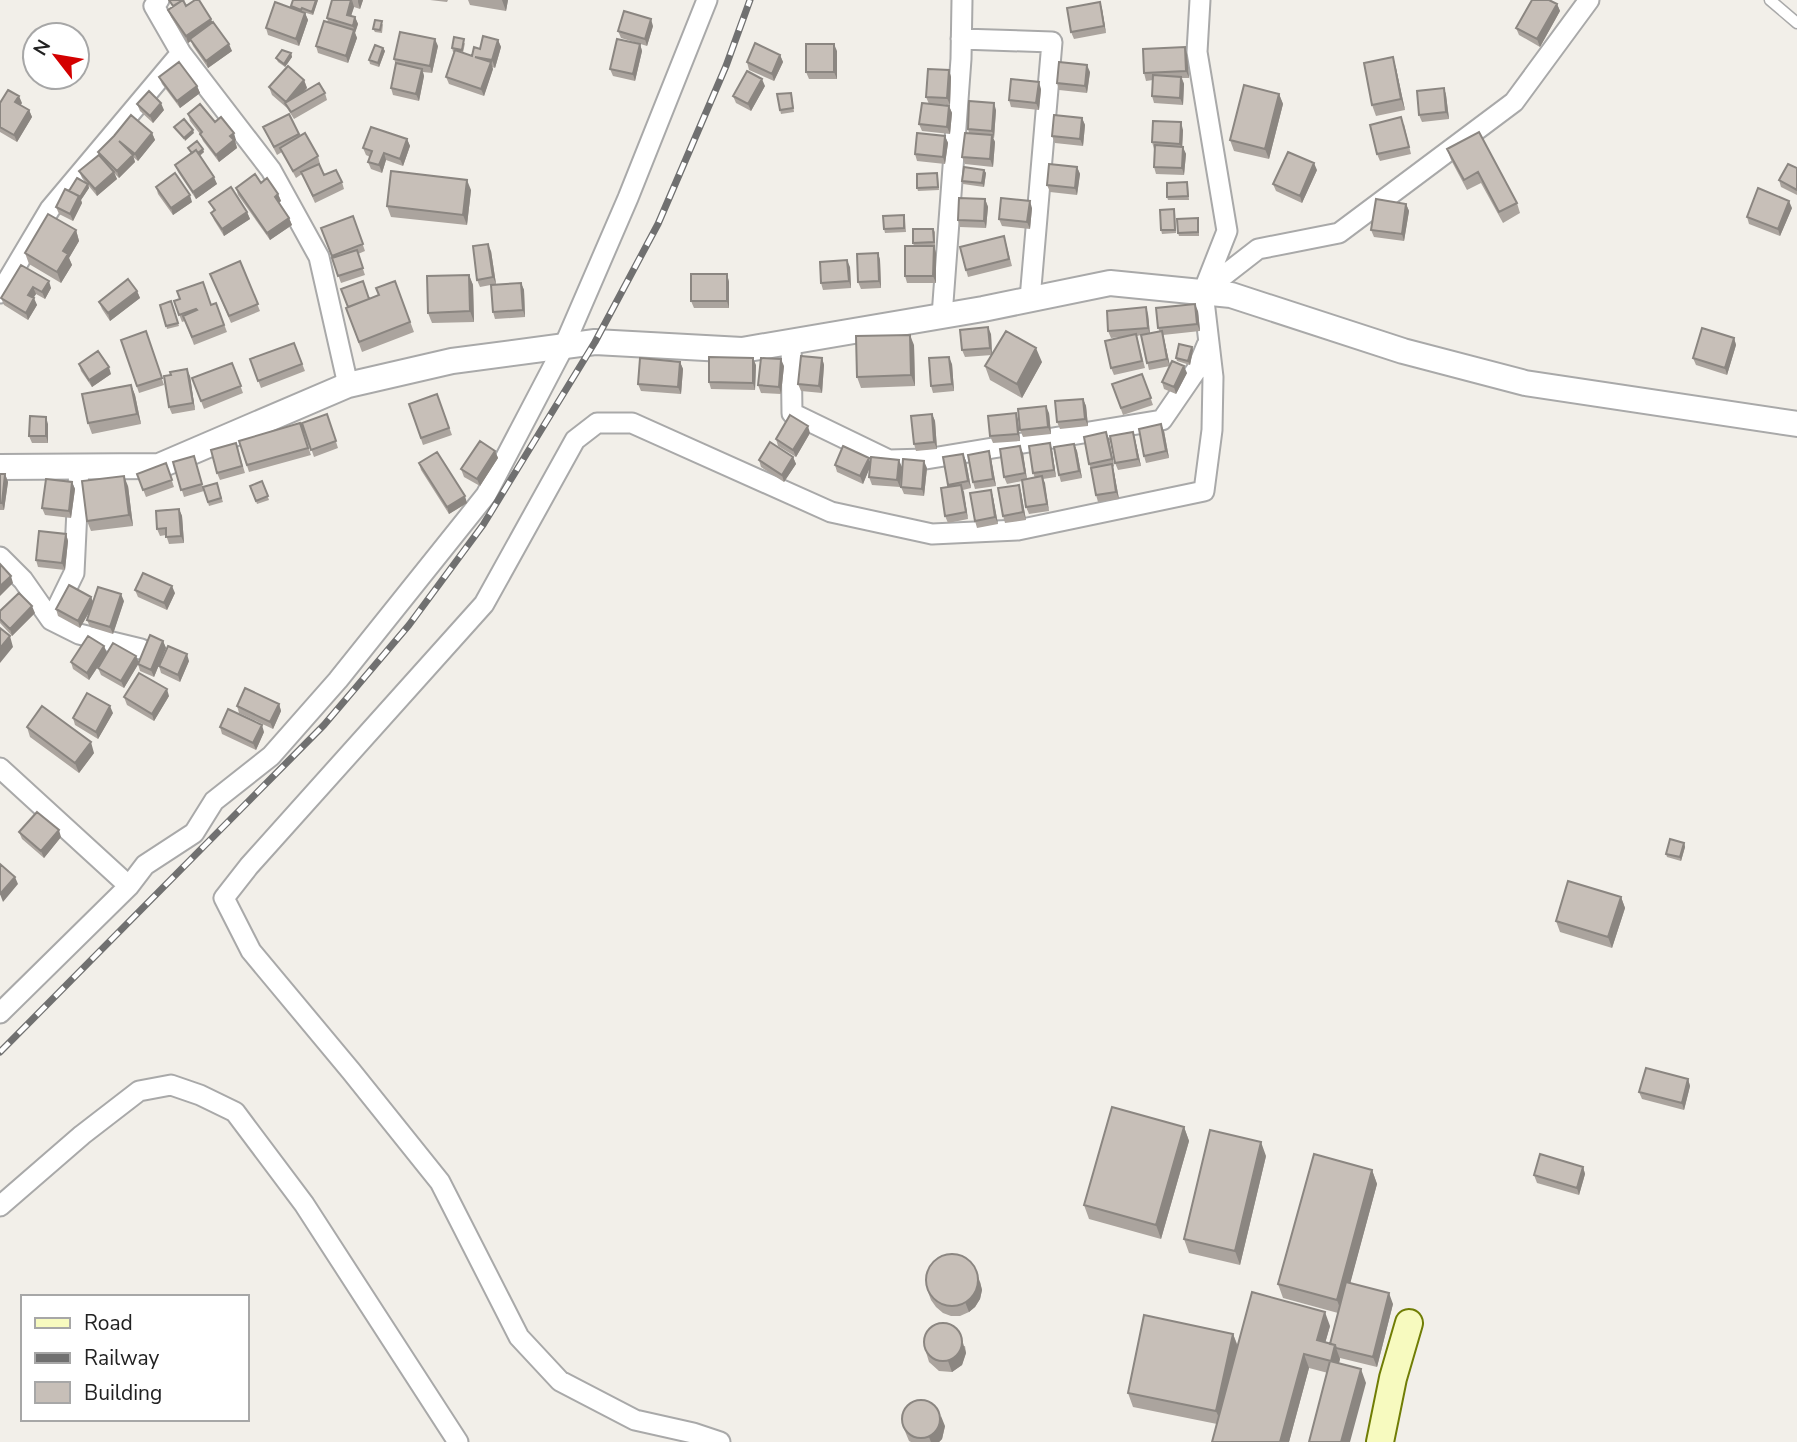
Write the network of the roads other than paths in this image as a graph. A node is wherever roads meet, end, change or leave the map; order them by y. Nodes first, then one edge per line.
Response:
1 (159, 0) edge
2 (707, 0) edge
3 (962, 0) edge
4 (1200, 0) edge
5 (1589, 0) edge
6 (1770, 0) edge
7 (1797, 23) edge
8 (961, 39) junction
9 (181, 53) junction
10 (1203, 292) junction
11 (0, 293) edge
12 (1030, 299) junction
13 (942, 316) junction
14 (791, 341) junction
15 (1209, 341) junction
16 (564, 346) junction
17 (348, 385) junction
18 (1797, 424) edge
19 (0, 467) edge
20 (79, 467) junction
21 (0, 557) edge
22 (51, 620) junction
23 (141, 649) edge
24 (0, 768) edge
25 (130, 886) junction
26 (0, 1013) edge
27 (0, 1206) edge
28 (1409, 1323) dead end
29 (458, 1442) edge
30 (720, 1442) edge
31 (1380, 1442) edge

1 - 9 street
2 - 16 street
3 - 8 street
4 - 10 street
5 - 10 street
6 - 7 lane
8 - 12 street
8 - 13 street
9 - 11 street
9 - 17 street
10 - 12 street
10 - 15 street
10 - 18 street
12 - 13 street
13 - 14 street
14 - 15 street
14 - 16 street
15 - 30 street
16 - 17 street
16 - 25 street
17 - 20 street
19 - 20 street
20 - 22 street
21 - 22 street
22 - 23 street
24 - 25 street
25 - 26 street
27 - 29 street
28 - 31 main road

